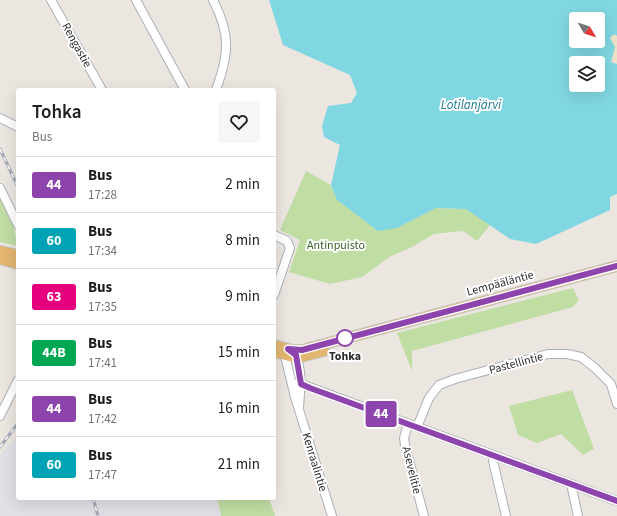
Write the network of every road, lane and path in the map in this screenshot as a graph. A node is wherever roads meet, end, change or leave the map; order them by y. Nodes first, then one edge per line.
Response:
1 (51, 0) edge
2 (136, 0) edge
3 (213, 0) edge
4 (101, 88) edge
5 (184, 88) edge
6 (217, 88) edge
7 (0, 118) edge
8 (16, 126) edge
9 (0, 188) edge
10 (16, 221) edge
11 (276, 237) edge
12 (0, 250) edge
13 (0, 259) edge
14 (15, 259) edge
15 (617, 266) edge
16 (276, 289) edge
17 (390, 327) junction
18 (276, 346) edge
19 (276, 352) edge
20 (286, 352) junction
21 (297, 358) junction
22 (292, 384) junction
23 (301, 384) junction
24 (16, 385) edge
25 (617, 404) edge
26 (299, 408) junction
27 (0, 416) edge
28 (408, 424) junction
29 (417, 427) junction
30 (495, 456) junction
31 (571, 484) junction
32 (617, 501) edge
33 (332, 516) edge
34 (424, 516) edge
35 (506, 516) edge
36 (578, 516) edge

1 - 4 street, Rengastie
2 - 5 street
3 - 6 street
7 - 8 street
9 - 10 street
11 - 16 street
12 - 14 main road
13 - 14 main road
15 - 17 main road, Lempääläntie
17 - 20 main road, Lempääläntie
17 - 21 main road, Lempääläntie
18 - 20 main road, Lempääläntie
19 - 20 main road, Lempääläntie
20 - 21 main road, Lempääläntie
20 - 22 street, Kenraalintie
21 - 23 street, Kenraalintie
22 - 23 street
22 - 26 street, Kenraalintie
23 - 26 street, Kenraalintie
23 - 28 street
24 - 27 street
25 - 29 street, Pastellintie
26 - 33 street, Kenraalintie
28 - 29 street
28 - 34 street, Asevelitie
29 - 30 street
30 - 31 street
30 - 35 street
31 - 32 street
31 - 36 street

